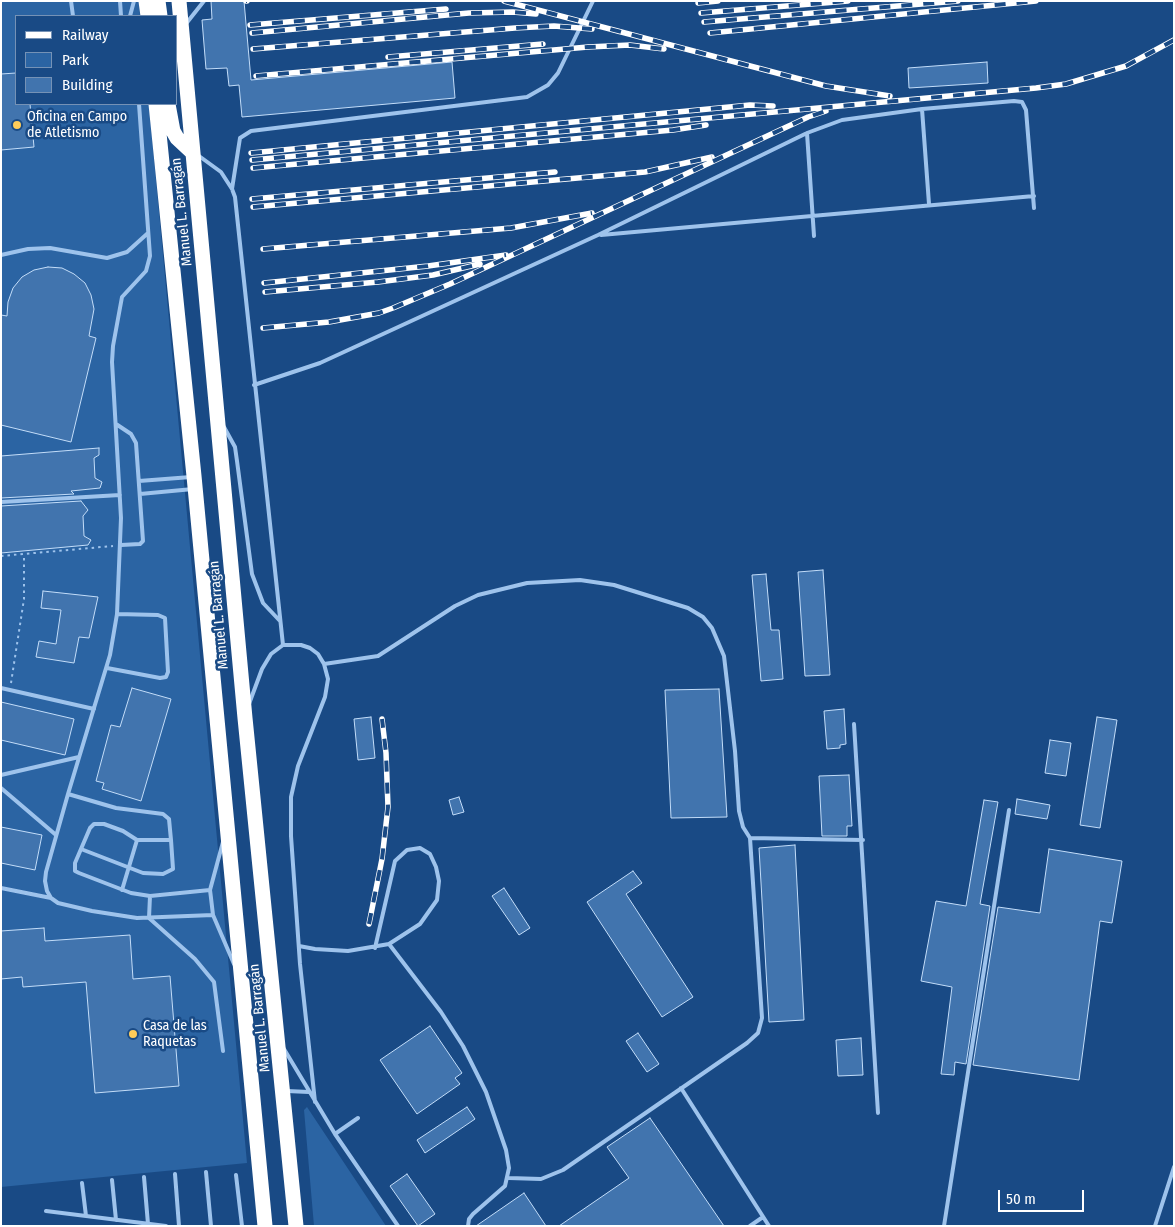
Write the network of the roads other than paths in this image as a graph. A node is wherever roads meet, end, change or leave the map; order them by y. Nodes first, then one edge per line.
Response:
1 (71, 1) edge
2 (120, 1) edge
3 (134, 1) edge
4 (146, 1) edge
5 (158, 1) edge
6 (179, 1) edge
7 (204, 1) edge
8 (593, 1) edge
9 (72, 15) edge
10 (121, 15) edge
11 (130, 15) edge
12 (148, 15) edge
13 (160, 15) edge
14 (182, 29) junction
15 (139, 105) edge
16 (156, 105) edge
17 (168, 105) edge
18 (922, 109) junction
19 (807, 133) junction
20 (192, 152) junction
21 (232, 189) junction
22 (1034, 196) junction
23 (929, 204) junction
24 (1034, 208) dead end
25 (813, 215) junction
26 (148, 233) junction
27 (598, 235) junction
28 (814, 236) dead end
29 (1, 255) edge
30 (254, 385) junction
31 (218, 416) junction
32 (116, 424) junction
33 (139, 481) junction
34 (194, 483) junction
35 (140, 494) junction
36 (120, 495) junction
37 (1, 502) edge
38 (121, 545) junction
39 (118, 614) junction
40 (280, 621) junction
41 (283, 645) junction
42 (324, 664) junction
43 (107, 668) junction
44 (1, 688) edge
45 (94, 709) junction
46 (245, 718) junction
47 (854, 724) dead end
48 (79, 757) junction
49 (1, 776) edge
50 (1, 788) edge
51 (68, 794) junction
52 (1009, 810) dead end
53 (226, 826) junction
54 (56, 835) junction
55 (750, 838) junction
56 (137, 840) junction
57 (171, 840) junction
58 (863, 840) junction
59 (81, 849) junction
60 (130, 869) junction
61 (1, 888) edge
62 (122, 890) junction
63 (210, 890) junction
64 (150, 896) junction
65 (51, 898) junction
66 (213, 915) junction
67 (149, 918) junction
68 (389, 944) junction
69 (299, 946) junction
70 (375, 948) junction
71 (240, 977) junction
72 (278, 1040) junction
73 (223, 1051) dead end
74 (681, 1088) junction
75 (284, 1091) junction
76 (309, 1092) junction
77 (315, 1102) junction
78 (878, 1113) dead end
79 (358, 1118) dead end
80 (335, 1134) junction
81 (1174, 1167) edge
82 (206, 1172) dead end
83 (175, 1174) dead end
84 (236, 1175) dead end
85 (144, 1177) dead end
86 (508, 1178) junction
87 (112, 1180) dead end
88 (82, 1183) dead end
89 (46, 1211) dead end
90 (86, 1216) junction
91 (764, 1217) junction
92 (116, 1220) junction
93 (148, 1224) junction
94 (166, 1226) edge
95 (179, 1226) edge
96 (211, 1226) edge
97 (242, 1226) edge
98 (265, 1226) edge
99 (296, 1226) edge
100 (398, 1226) edge
101 (468, 1226) edge
102 (750, 1226) edge
103 (769, 1226) edge
104 (944, 1226) edge
105 (1155, 1226) edge

1 - 9 lane
2 - 10 lane
3 - 11 lane
4 - 12 highway
5 - 13 highway
6 - 14 highway, Manuel L. Barragán
7 - 14 lane
8 - 21 lane
14 - 20 highway, Manuel L. Barragán
15 - 26 lane
16 - 34 highway, Manuel L. Barragán
17 - 20 highway
18 - 19 lane
18 - 22 lane
18 - 23 lane
19 - 25 lane
19 - 27 lane
20 - 21 lane
20 - 31 highway, Manuel L. Barragán
21 - 30 lane
22 - 23 lane
22 - 24 lane
23 - 25 lane
25 - 27 lane
25 - 28 lane
26 - 29 lane
26 - 32 lane
27 - 30 lane
30 - 40 lane
31 - 40 lane
31 - 46 highway, Manuel L. Barragán
32 - 33 lane
32 - 36 lane
33 - 34 lane
33 - 35 lane
34 - 35 lane
34 - 53 highway, Manuel L. Barragán
35 - 38 lane
36 - 37 lane
36 - 38 lane
38 - 39 lane
39 - 43 lane
39 - 43 lane
40 - 41 lane
41 - 42 lane
41 - 46 lane
42 - 55 lane
42 - 69 lane
43 - 45 lane
44 - 45 lane
45 - 48 lane
46 - 72 highway, Manuel L. Barragán
47 - 58 lane
48 - 49 lane
48 - 51 lane
50 - 54 lane
51 - 54 lane
51 - 57 lane
52 - 104 lane
53 - 63 lane
53 - 71 highway, Manuel L. Barragán
54 - 65 lane
55 - 58 lane
55 - 74 lane
56 - 57 lane
56 - 59 lane
56 - 60 lane
57 - 60 lane
58 - 78 lane
59 - 60 lane
59 - 62 lane
60 - 62 lane
61 - 65 lane
62 - 64 lane
63 - 64 lane
63 - 66 lane
64 - 67 lane
65 - 67 lane
66 - 67 lane
66 - 71 lane
67 - 73 lane
68 - 70 lane
68 - 70 lane
68 - 86 lane
69 - 70 lane
69 - 77 lane
71 - 98 highway, Manuel L. Barragán
72 - 75 highway, Manuel L. Barragán
72 - 76 lane
74 - 86 lane
74 - 91 lane
75 - 76 lane
75 - 99 highway, Manuel L. Barragán
76 - 77 lane
77 - 80 lane
79 - 80 lane
80 - 100 lane
81 - 105 lane
82 - 96 lane
83 - 95 lane
84 - 97 lane
85 - 93 lane
86 - 101 lane
87 - 92 lane
88 - 90 lane
89 - 90 lane
90 - 92 lane
91 - 102 lane
91 - 103 lane
92 - 93 lane
93 - 94 lane

